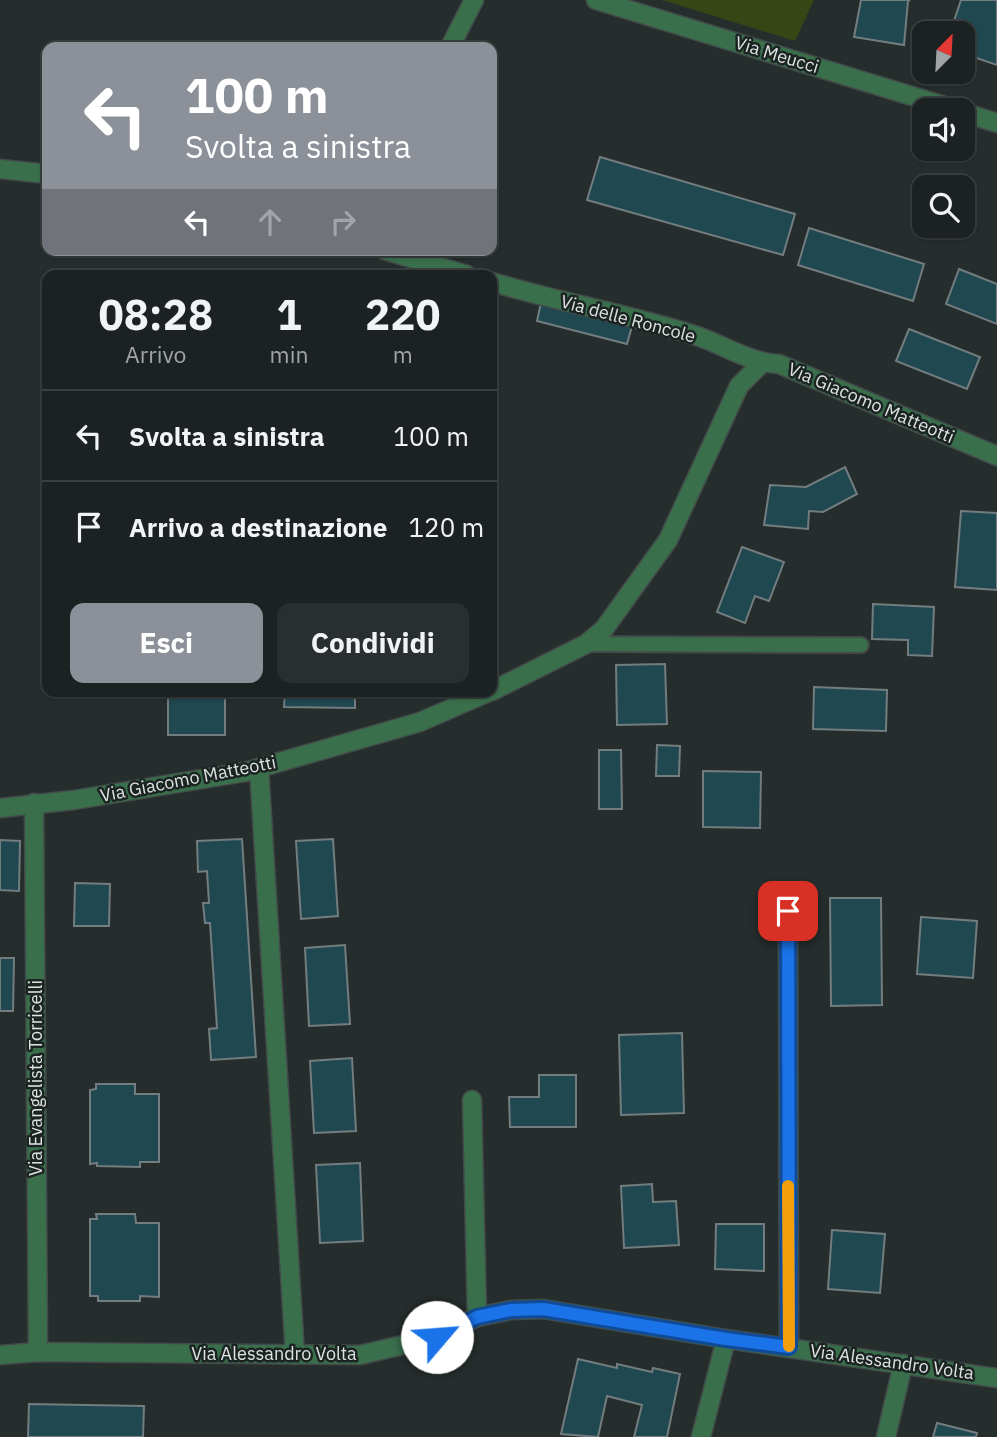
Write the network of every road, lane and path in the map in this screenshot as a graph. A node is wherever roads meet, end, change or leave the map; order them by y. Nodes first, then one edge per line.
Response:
1 (474, 0) edge
2 (596, 0) edge
3 (453, 42) edge
4 (917, 98) edge
5 (975, 115) edge
6 (997, 122) edge
7 (0, 169) edge
8 (42, 173) edge
9 (404, 256) edge
10 (450, 270) edge
11 (497, 283) edge
12 (761, 363) junction
13 (997, 456) edge
14 (586, 644) junction
15 (861, 645) dead end
16 (497, 688) edge
17 (478, 697) edge
18 (259, 768) junction
19 (34, 803) junction
20 (0, 808) edge
21 (788, 911) dead end
22 (472, 1100) dead end
23 (477, 1317) junction
24 (726, 1339) junction
25 (789, 1347) junction
26 (38, 1352) junction
27 (295, 1354) junction
28 (0, 1355) edge
29 (903, 1364) junction
30 (997, 1378) edge
31 (701, 1437) edge
32 (886, 1437) edge

1 - 3 street
2 - 4 street, Via Meucci
5 - 6 street, Via Meucci
7 - 8 street
9 - 10 street
11 - 12 street, Via delle Roncole
12 - 13 street, Via Giacomo Matteotti
12 - 14 street, Via Giacomo Matteotti
14 - 15 lane
14 - 16 street, Via Giacomo Matteotti
17 - 18 street, Via Giacomo Matteotti
18 - 19 street, Via Giacomo Matteotti
18 - 27 street
19 - 20 street, Via Giacomo Matteotti
19 - 26 street, Via Evangelista Torricelli
21 - 25 street
22 - 23 street
23 - 24 street, Via Alessandro Volta
23 - 27 street, Via Alessandro Volta
24 - 25 street, Via Alessandro Volta
24 - 31 street
25 - 29 street, Via Alessandro Volta
26 - 27 street, Via Alessandro Volta
26 - 28 street, Via Alessandro Volta
29 - 30 street, Via Alessandro Volta
29 - 32 street

